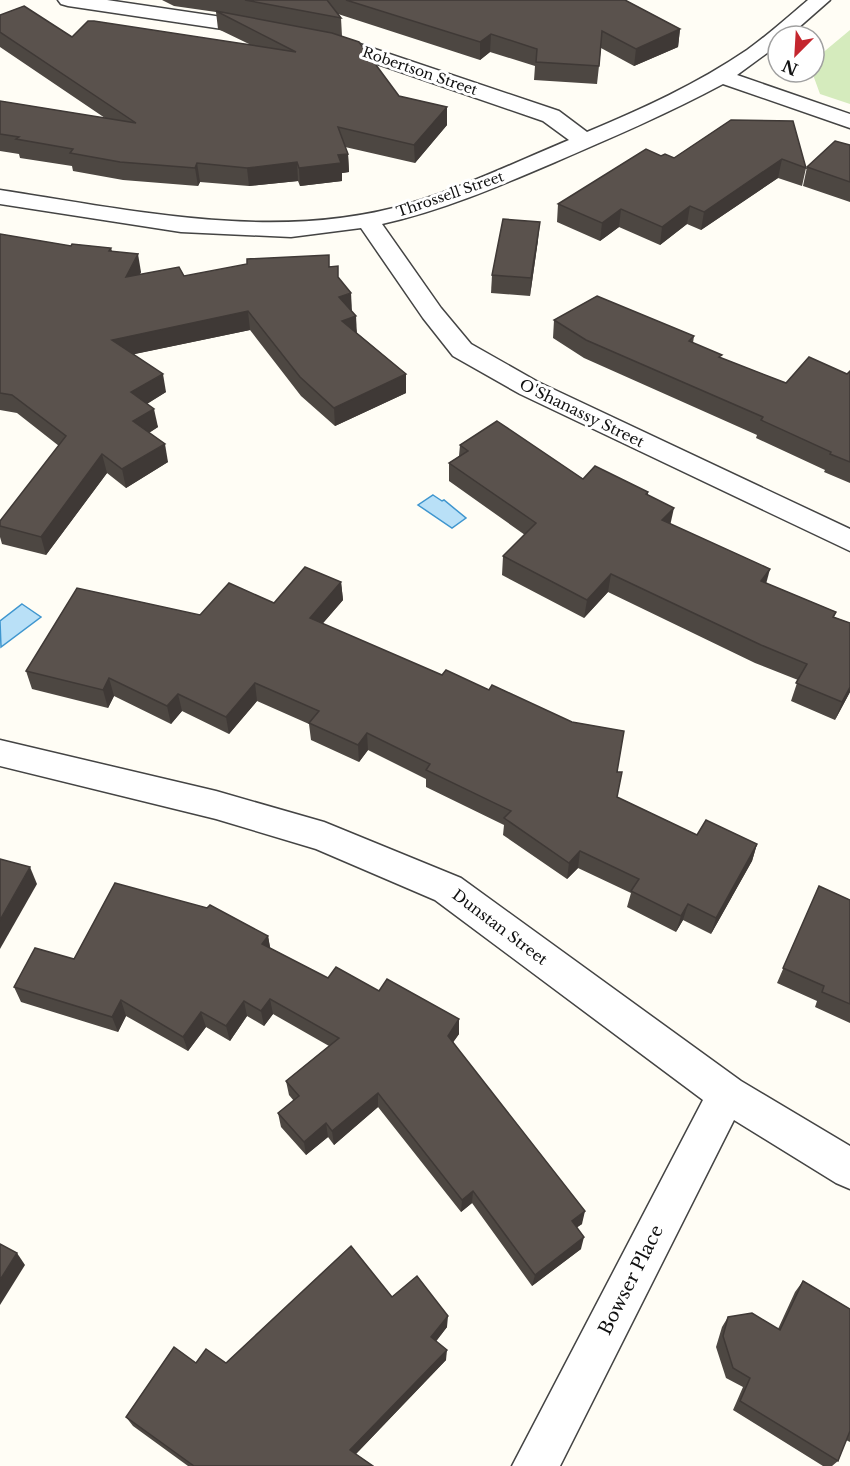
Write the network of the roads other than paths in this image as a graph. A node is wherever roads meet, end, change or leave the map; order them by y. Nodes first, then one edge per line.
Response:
1 (68, 0) edge
2 (820, 0) edge
3 (281, 32) edge
4 (304, 37) edge
5 (722, 76) junction
6 (850, 120) edge
7 (584, 141) junction
8 (0, 197) edge
9 (367, 220) junction
10 (850, 541) edge
11 (0, 753) edge
12 (727, 1094) junction
13 (850, 1169) edge
14 (535, 1466) edge

1 - 3 street
2 - 5 street, Throssell Street
4 - 7 street, Robertson Street
5 - 6 street
5 - 7 street, Throssell Street
7 - 9 street, Throssell Street
8 - 9 street, Throssell Street
9 - 10 street, O'Shanassy Street
11 - 12 street, Dunstan Street
12 - 13 street, Dunstan Street
12 - 14 street, Bowser Place

